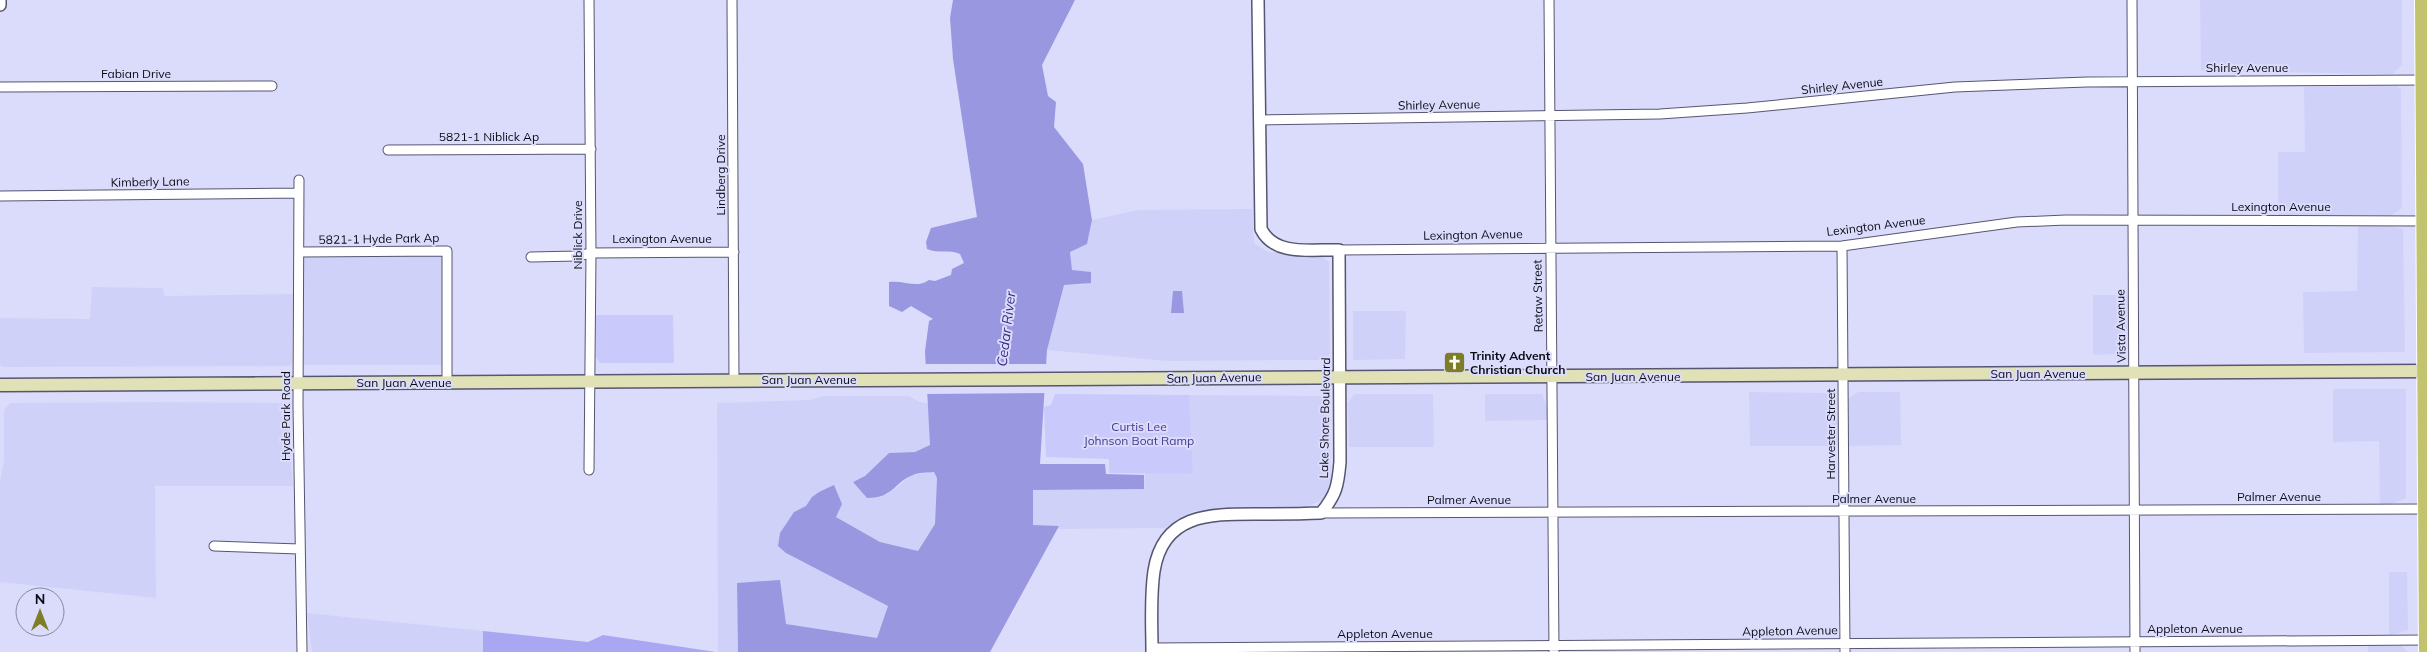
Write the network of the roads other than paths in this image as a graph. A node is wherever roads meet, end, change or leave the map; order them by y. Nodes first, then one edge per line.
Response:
1 (0, 0) edge
2 (589, 0) edge
3 (732, 0) edge
4 (1258, 0) edge
5 (1548, 0) edge
6 (2132, 0) edge
7 (2422, 0) edge
8 (0, 5) edge
9 (2425, 80) edge
10 (2132, 81) junction
11 (272, 86) dead end
12 (0, 87) edge
13 (1549, 116) junction
14 (1259, 120) junction
15 (590, 149) junction
16 (388, 150) dead end
17 (299, 180) dead end
18 (299, 193) junction
19 (0, 196) edge
20 (2134, 220) junction
21 (2425, 221) edge
22 (1842, 246) junction
23 (1550, 247) junction
24 (1339, 250) junction
25 (299, 252) junction
26 (734, 252) junction
27 (591, 253) junction
28 (531, 257) dead end
29 (2426, 372) edge
30 (2135, 374) junction
31 (1843, 375) junction
32 (1552, 377) junction
33 (1340, 378) junction
34 (734, 381) junction
35 (447, 382) junction
36 (590, 382) junction
37 (298, 383) junction
38 (0, 385) edge
39 (589, 470) dead end
40 (2426, 509) edge
41 (2135, 510) junction
42 (1844, 511) junction
43 (1321, 513) junction
44 (1553, 513) junction
45 (214, 546) dead end
46 (300, 548) junction
47 (2135, 642) junction
48 (2426, 644) edge
49 (1845, 648) edge
50 (1554, 649) edge
51 (1152, 650) edge
52 (302, 652) edge
53 (2135, 652) edge

1 - 8 street
2 - 15 street, Niblick Drive
3 - 26 street, Lindberg Drive
4 - 14 street
5 - 13 street, Retaw Street
6 - 10 street, Vista Avenue
7 - 9 main road
9 - 10 street, Shirley Avenue
9 - 21 main road
10 - 13 street, Shirley Avenue
10 - 20 street, Vista Avenue
11 - 12 street, Fabian Drive
13 - 14 street, Shirley Avenue
13 - 23 street, Retaw Street
14 - 24 street, Lexington Avenue
15 - 16 street, 5821-1 Niblick Ap
15 - 27 street, Niblick Drive
17 - 18 street, Hyde Park Road
18 - 19 street, Kimberly Lane
18 - 25 street, Hyde Park Road
20 - 21 street, Lexington Avenue
20 - 22 street, Lexington Avenue
20 - 30 street, Vista Avenue
21 - 29 main road
22 - 23 street, Lexington Avenue
22 - 31 street, Harvester Street
23 - 24 street, Lexington Avenue
23 - 32 street, Retaw Street
24 - 33 street, Lake Shore Boulevard
25 - 35 street, 5821-1 Hyde Park Ap
25 - 37 street, Hyde Park Road
26 - 27 street, Lexington Avenue
26 - 34 street, Lindberg Drive
27 - 28 street, Lexington Avenue
27 - 36 street, Niblick Drive
29 - 30 main road, San Juan Avenue
29 - 40 main road
30 - 31 main road, San Juan Avenue
30 - 41 street, Vista Avenue
31 - 32 main road, San Juan Avenue
31 - 42 street, Harvester Street
32 - 33 main road, San Juan Avenue
32 - 44 street, Retaw Street
33 - 34 main road, San Juan Avenue
33 - 43 street, Lake Shore Boulevard
34 - 36 main road, San Juan Avenue
35 - 36 main road, San Juan Avenue
35 - 37 main road, San Juan Avenue
36 - 39 street, Niblick Drive
37 - 38 main road, San Juan Avenue
37 - 46 street, Hyde Park Road
40 - 41 street, Palmer Avenue
40 - 48 main road
41 - 42 street, Palmer Avenue
41 - 47 street, Vista Avenue
42 - 44 street, Palmer Avenue
42 - 49 street, Harvester Street
43 - 44 street, Palmer Avenue
43 - 51 street
44 - 50 street, Retaw Street
45 - 46 street
46 - 52 street, Hyde Park Road
47 - 48 street, Appleton Avenue
47 - 49 street, Appleton Avenue
47 - 53 street, Vista Avenue
49 - 50 street, Appleton Avenue
50 - 51 street, Appleton Avenue

